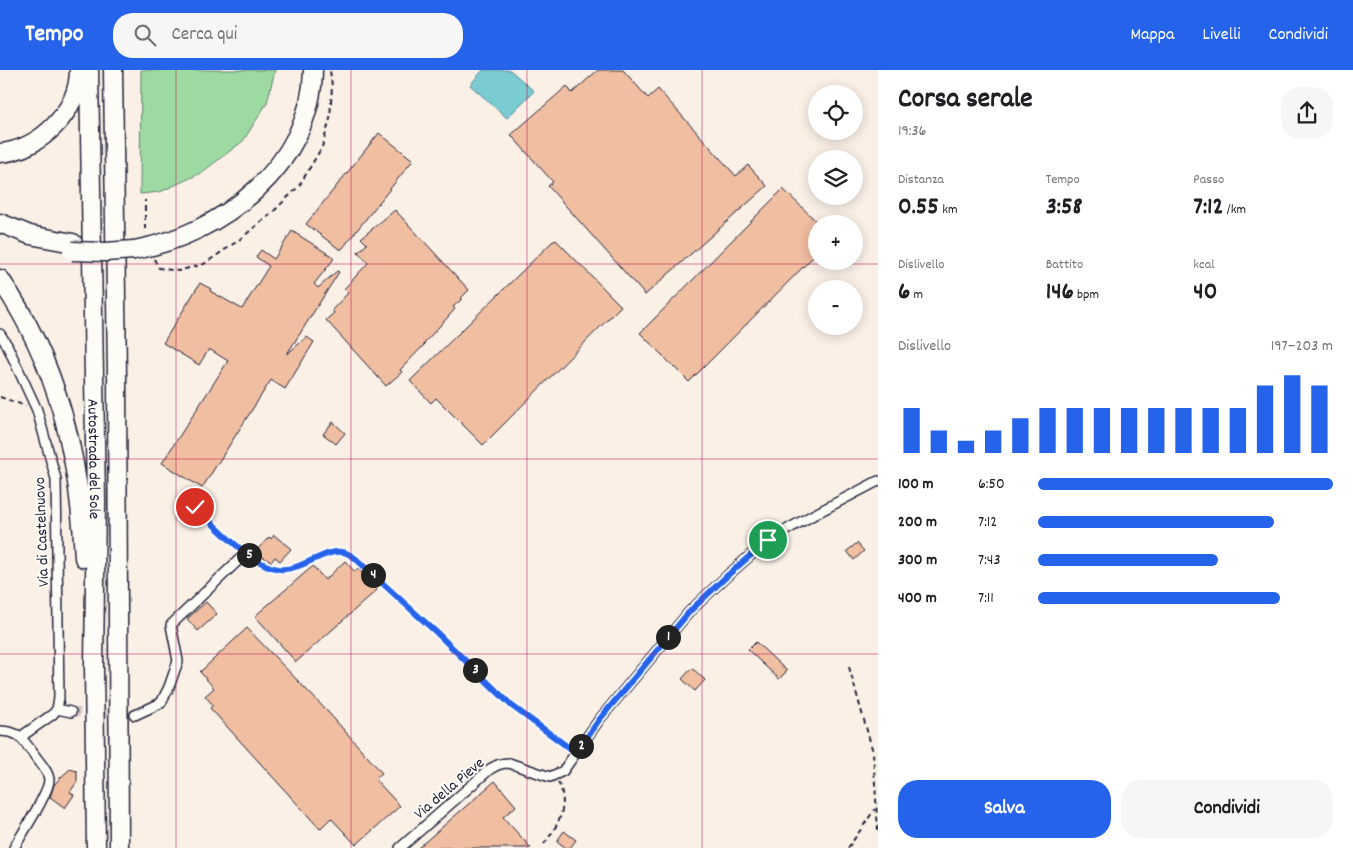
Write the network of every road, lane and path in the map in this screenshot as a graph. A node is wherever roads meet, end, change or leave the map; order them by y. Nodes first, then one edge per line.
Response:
1 (79, 70) edge
2 (90, 70) edge
3 (113, 70) edge
4 (123, 70) edge
5 (304, 70) edge
6 (314, 70) edge
7 (114, 148) junction
8 (0, 153) edge
9 (146, 200) dead end
10 (0, 223) edge
11 (145, 229) dead end
12 (0, 232) edge
13 (133, 245) junction
14 (73, 247) junction
15 (0, 279) edge
16 (0, 334) edge
17 (0, 398) edge
18 (37, 410) junction
19 (878, 481) edge
20 (195, 507) dead end
21 (246, 553) junction
22 (94, 666) junction
23 (849, 667) dead end
24 (57, 709) junction
25 (71, 712) tunnel mouth
26 (134, 715) tunnel mouth
27 (0, 731) edge
28 (22, 736) junction
29 (576, 753) junction
30 (555, 776) junction
31 (876, 808) junction
32 (878, 831) edge
33 (544, 844) dead end
34 (14, 848) edge
35 (96, 848) edge
36 (119, 848) edge
37 (400, 848) edge
38 (848, 848) edge

1 - 8 highway
2 - 22 highway, Autostrada del Sole
3 - 7 highway, Autostrada del Sole
4 - 7 highway
5 - 13 highway
6 - 13 highway
7 - 36 highway, Autostrada del Sole
9 - 11 path
10 - 14 highway
12 - 14 highway
13 - 14 highway
15 - 22 highway
16 - 18 street, Via di Castelnuovo
17 - 18 path
18 - 24 street, Via di Castelnuovo
19 - 29 street
20 - 21 path
21 - 26 street
21 - 29 path
22 - 35 highway, Autostrada del Sole
23 - 31 path
24 - 25 street
24 - 28 street
27 - 28 street
28 - 34 street
29 - 30 street
30 - 33 path
30 - 37 street, Via della Pieve
31 - 32 path
31 - 38 path

